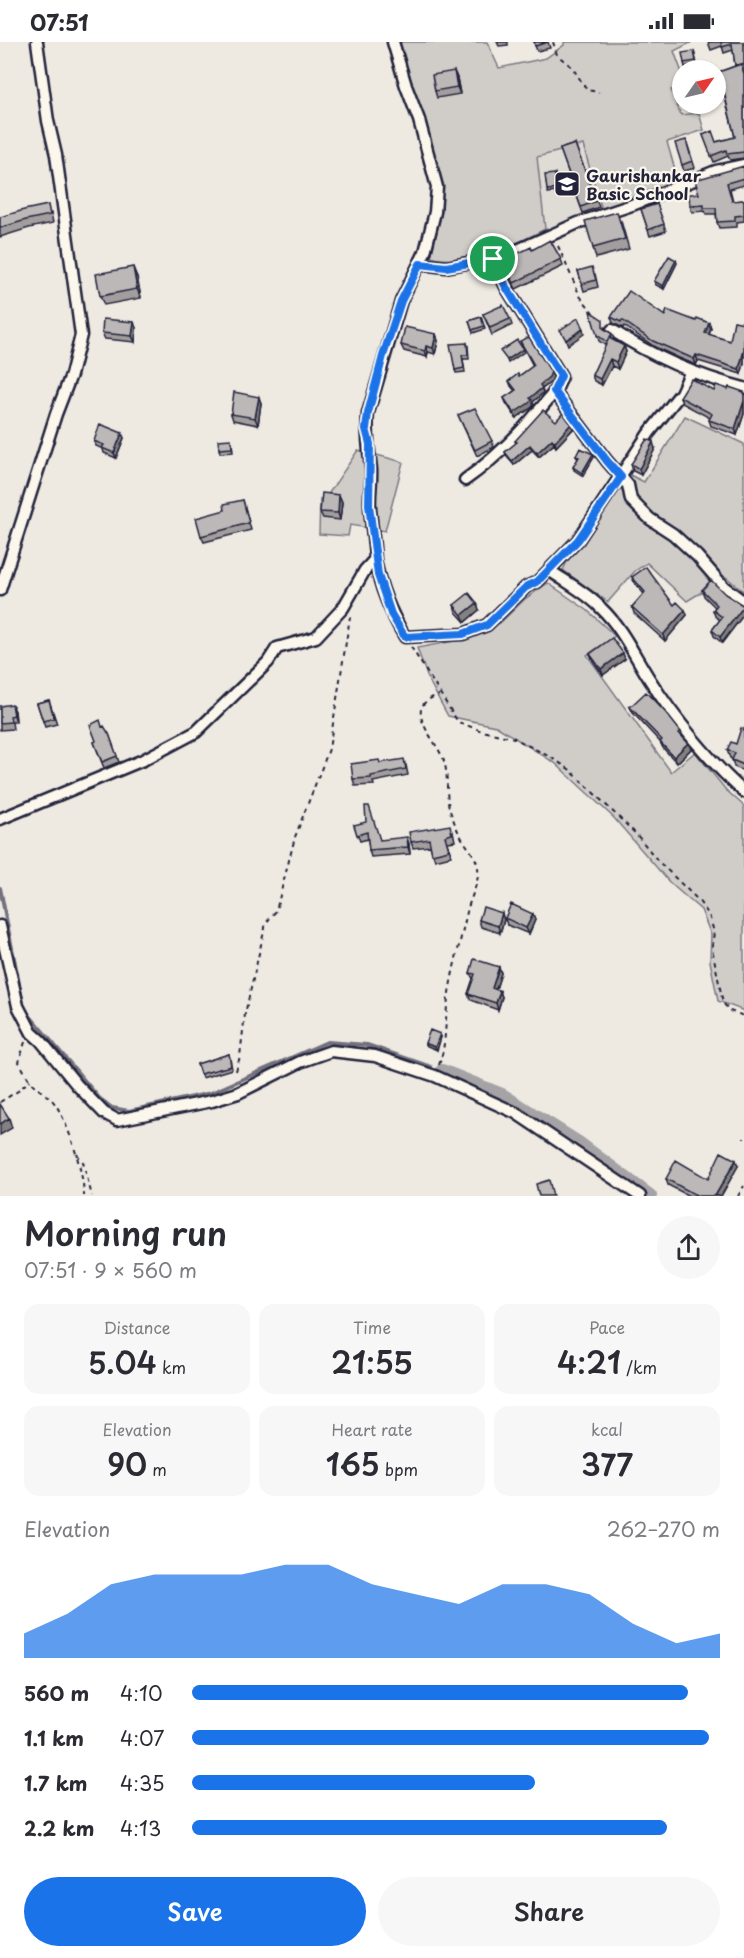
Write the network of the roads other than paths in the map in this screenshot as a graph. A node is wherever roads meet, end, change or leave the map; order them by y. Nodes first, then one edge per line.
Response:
1 (37, 42) edge
2 (393, 42) edge
3 (744, 165) edge
4 (493, 259) junction
5 (420, 264) junction
6 (612, 330) road end
7 (690, 371) junction
8 (744, 388) edge
9 (554, 391) junction
10 (621, 477) junction
11 (465, 480) dead end
12 (375, 558) junction
13 (549, 570) junction
14 (0, 590) edge
15 (744, 602) edge
16 (744, 792) edge
17 (0, 819) edge
18 (0, 926) edge
19 (640, 1196) edge

1 - 14 street
2 - 5 street
3 - 4 street
4 - 5 street
4 - 9 street
5 - 12 street
6 - 7 street
7 - 8 street
7 - 10 street
9 - 10 street
9 - 11 street
10 - 13 street
10 - 15 street
12 - 13 street
12 - 17 street
13 - 16 street
18 - 19 street

